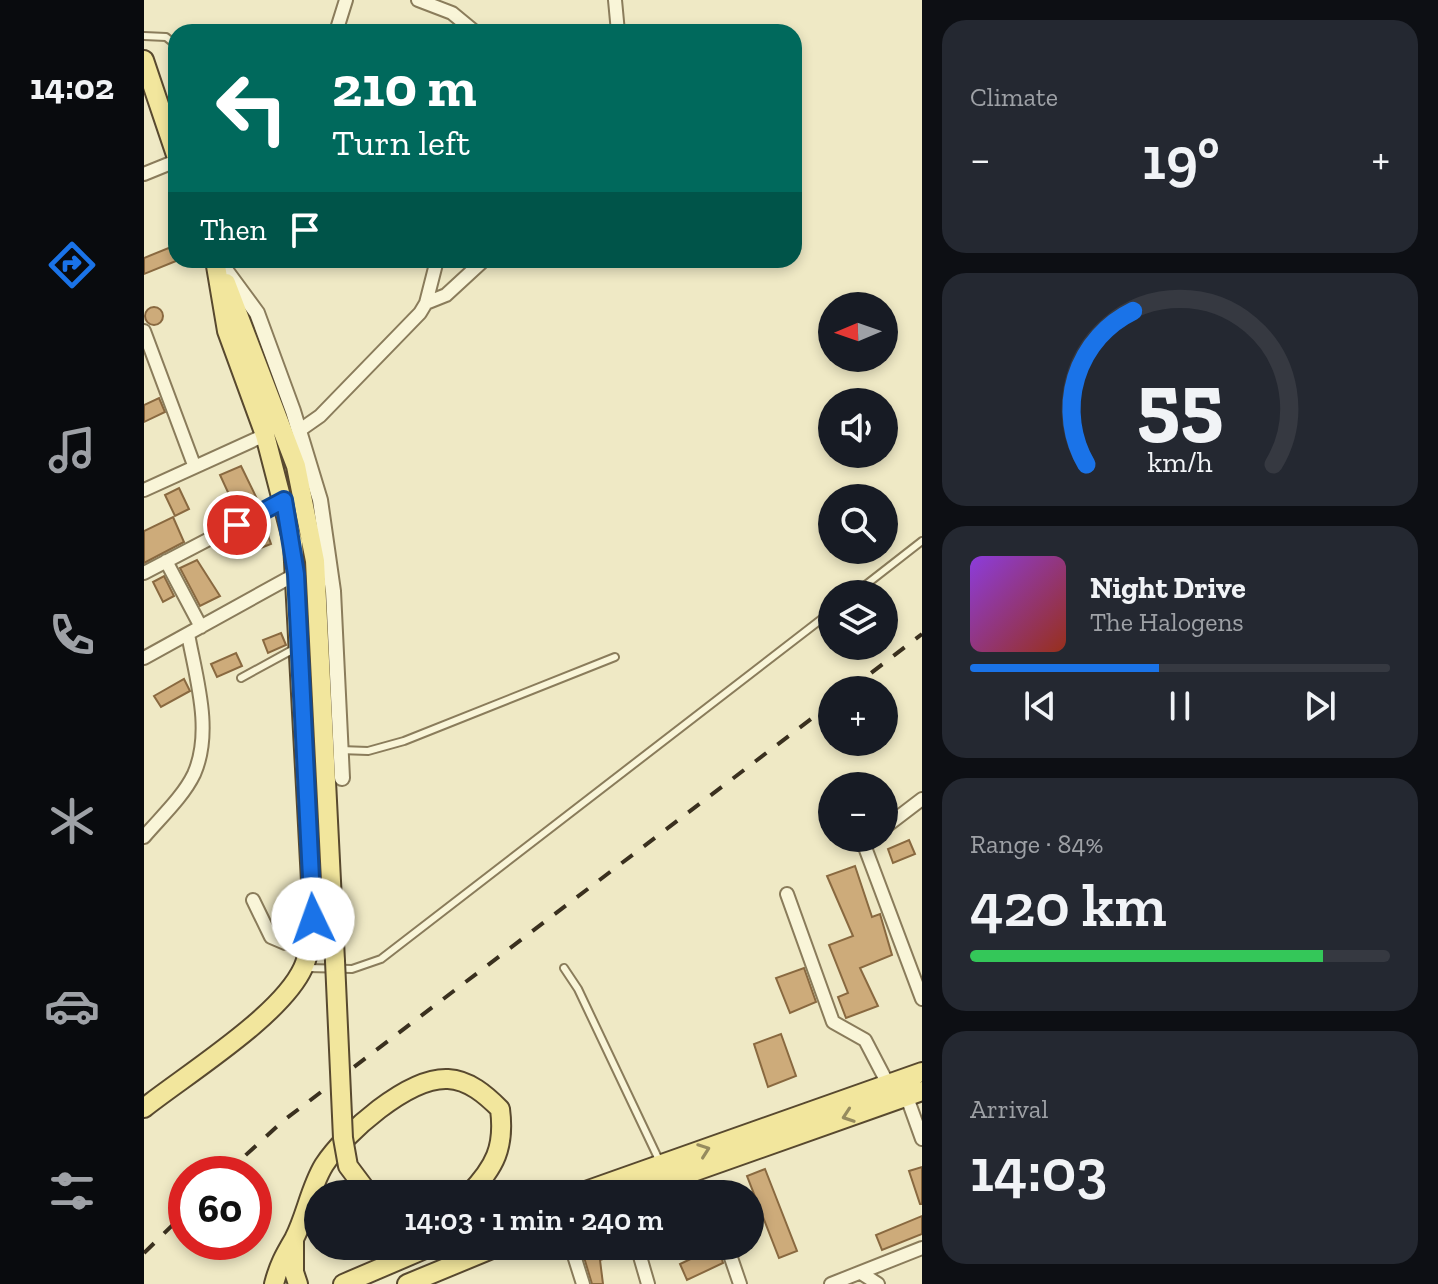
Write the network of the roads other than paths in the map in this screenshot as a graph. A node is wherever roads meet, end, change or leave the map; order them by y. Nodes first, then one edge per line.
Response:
1 (346, 0) edge
2 (418, 0) edge
3 (615, 0) edge
4 (338, 24) edge
5 (465, 24) edge
6 (617, 24) edge
7 (144, 36) edge
8 (168, 39) edge
9 (144, 60) edge
10 (168, 131) edge
11 (168, 164) edge
12 (144, 174) edge
13 (217, 268) edge
14 (219, 268) edge
15 (222, 268) edge
16 (435, 268) edge
17 (475, 268) edge
18 (426, 303) junction
19 (144, 331) edge
20 (300, 430) junction
21 (265, 435) junction
22 (194, 465) junction
23 (144, 490) edge
24 (284, 500) junction
25 (922, 541) edge
26 (166, 561) junction
27 (144, 573) edge
28 (296, 574) junction
29 (872, 580) edge
30 (818, 622) edge
31 (201, 627) junction
32 (188, 634) junction
33 (300, 646) junction
34 (615, 657) dead end
35 (144, 658) edge
36 (241, 678) dead end
37 (340, 750) junction
38 (342, 778) dead end
39 (922, 799) edge
40 (898, 817) edge
41 (144, 837) edge
42 (867, 852) edge
43 (787, 894) dead end
44 (253, 900) dead end
45 (310, 944) junction
46 (304, 968) junction
47 (564, 968) dead end
48 (919, 980) edge
49 (922, 999) edge
50 (922, 1072) edge
51 (904, 1088) edge
52 (144, 1108) edge
53 (922, 1139) edge
54 (661, 1165) junction
55 (320, 1180) edge
56 (358, 1180) edge
57 (480, 1180) edge
58 (618, 1180) edge
59 (667, 1180) edge
60 (304, 1216) edge
61 (294, 1239) junction
62 (922, 1248) edge
63 (908, 1254) junction
64 (397, 1260) edge
65 (405, 1260) edge
66 (467, 1260) edge
67 (575, 1260) edge
68 (641, 1260) edge
69 (732, 1260) edge
70 (922, 1263) edge
71 (861, 1273) junction
72 (294, 1280) edge
73 (416, 1282) edge
74 (274, 1284) edge
75 (343, 1284) edge
76 (583, 1284) edge
77 (648, 1284) edge
78 (740, 1284) edge
79 (831, 1284) edge
80 (878, 1284) edge

1 - 4 street
2 - 5 street
3 - 6 street
7 - 8 lane
9 - 10 main road
11 - 12 street
13 - 21 main road
14 - 56 main road, bridge
15 - 20 street
16 - 18 street
17 - 18 street
18 - 20 street
19 - 22 street
20 - 37 street
21 - 22 street
21 - 24 main road
22 - 23 street
24 - 26 street
24 - 28 main road
25 - 29 lane
26 - 27 street
26 - 31 street
28 - 31 street
28 - 33 main road
30 - 46 lane
31 - 32 street
32 - 35 street
32 - 41 street
33 - 36 lane
33 - 45 main road
34 - 37 lane
37 - 38 street
39 - 40 street
42 - 48 street
43 - 51 street
44 - 45 street
45 - 46 main road
46 - 52 main road
47 - 54 lane
48 - 49 street
50 - 51 main road
51 - 53 street
54 -> 51 main road
51 -> 59 main road
54 - 58 main road
55 - 57 main road
60 - 61 main road
61 - 72 main road
61 - 74 main road
62 - 63 street
63 - 70 street
63 - 71 street
64 - 75 main road
65 - 73 street
66 - 73 main road
67 - 76 street
68 - 77 street
69 - 78 street
71 - 79 street
71 - 80 street

